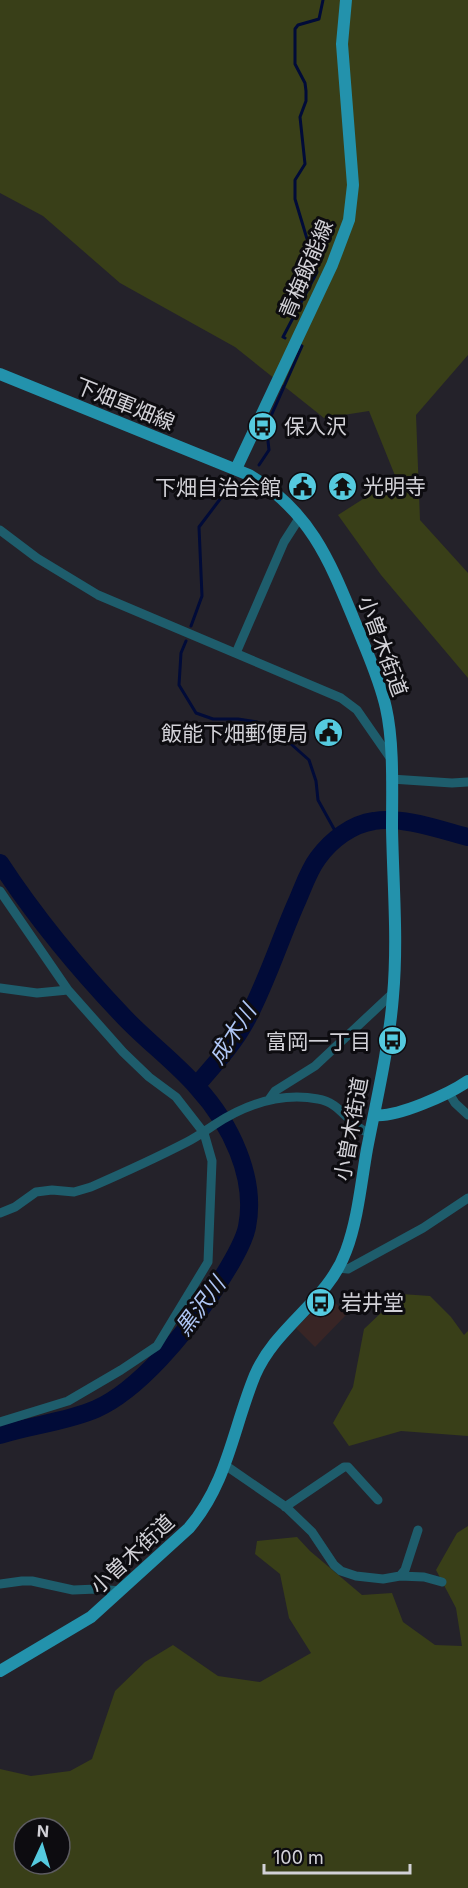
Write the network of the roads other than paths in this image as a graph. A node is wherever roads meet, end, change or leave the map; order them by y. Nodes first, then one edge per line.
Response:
1 (346, 0) edge
2 (0, 374) edge
3 (236, 469) junction
4 (300, 517) junction
5 (0, 530) edge
6 (236, 652) junction
7 (391, 759) junction
8 (468, 782) edge
9 (391, 783) junction
10 (0, 891) edge
11 (0, 988) edge
12 (68, 990) junction
13 (393, 993) junction
14 (468, 1081) edge
15 (449, 1093) junction
16 (270, 1098) junction
17 (374, 1114) junction
18 (468, 1115) edge
19 (204, 1133) junction
20 (370, 1133) junction
21 (468, 1198) edge
22 (0, 1213) edge
23 (338, 1268) junction
24 (0, 1422) edge
25 (225, 1465) junction
26 (378, 1500) dead end
27 (285, 1507) junction
28 (418, 1530) dead end
29 (400, 1576) junction
30 (442, 1582) dead end
31 (0, 1584) edge
32 (121, 1591) junction
33 (0, 1671) edge

1 - 3 main road, 青梅飯能線
2 - 3 main road, 下畑軍畑線
3 - 4 main road, 小曽木街道
4 - 6 street
4 - 7 main road, 小曽木街道
5 - 6 street
6 - 7 street
7 - 9 main road, 小曽木街道
8 - 9 street
9 - 13 main road, 小曽木街道
10 - 12 street
11 - 12 street
12 - 19 street
13 - 16 street
13 - 17 main road, 小曽木街道
14 - 15 main road
15 - 17 main road
15 - 18 street
16 - 19 street
16 - 20 street
17 - 20 main road, 小曽木街道
19 - 22 street
19 - 24 street
20 - 23 main road, 小曽木街道
21 - 23 street
23 - 25 main road, 小曽木街道
25 - 27 street
25 - 32 main road, 小曽木街道
26 - 27 street
27 - 29 street
28 - 29 street
29 - 30 street
31 - 32 street
32 - 33 main road, 小曽木街道

